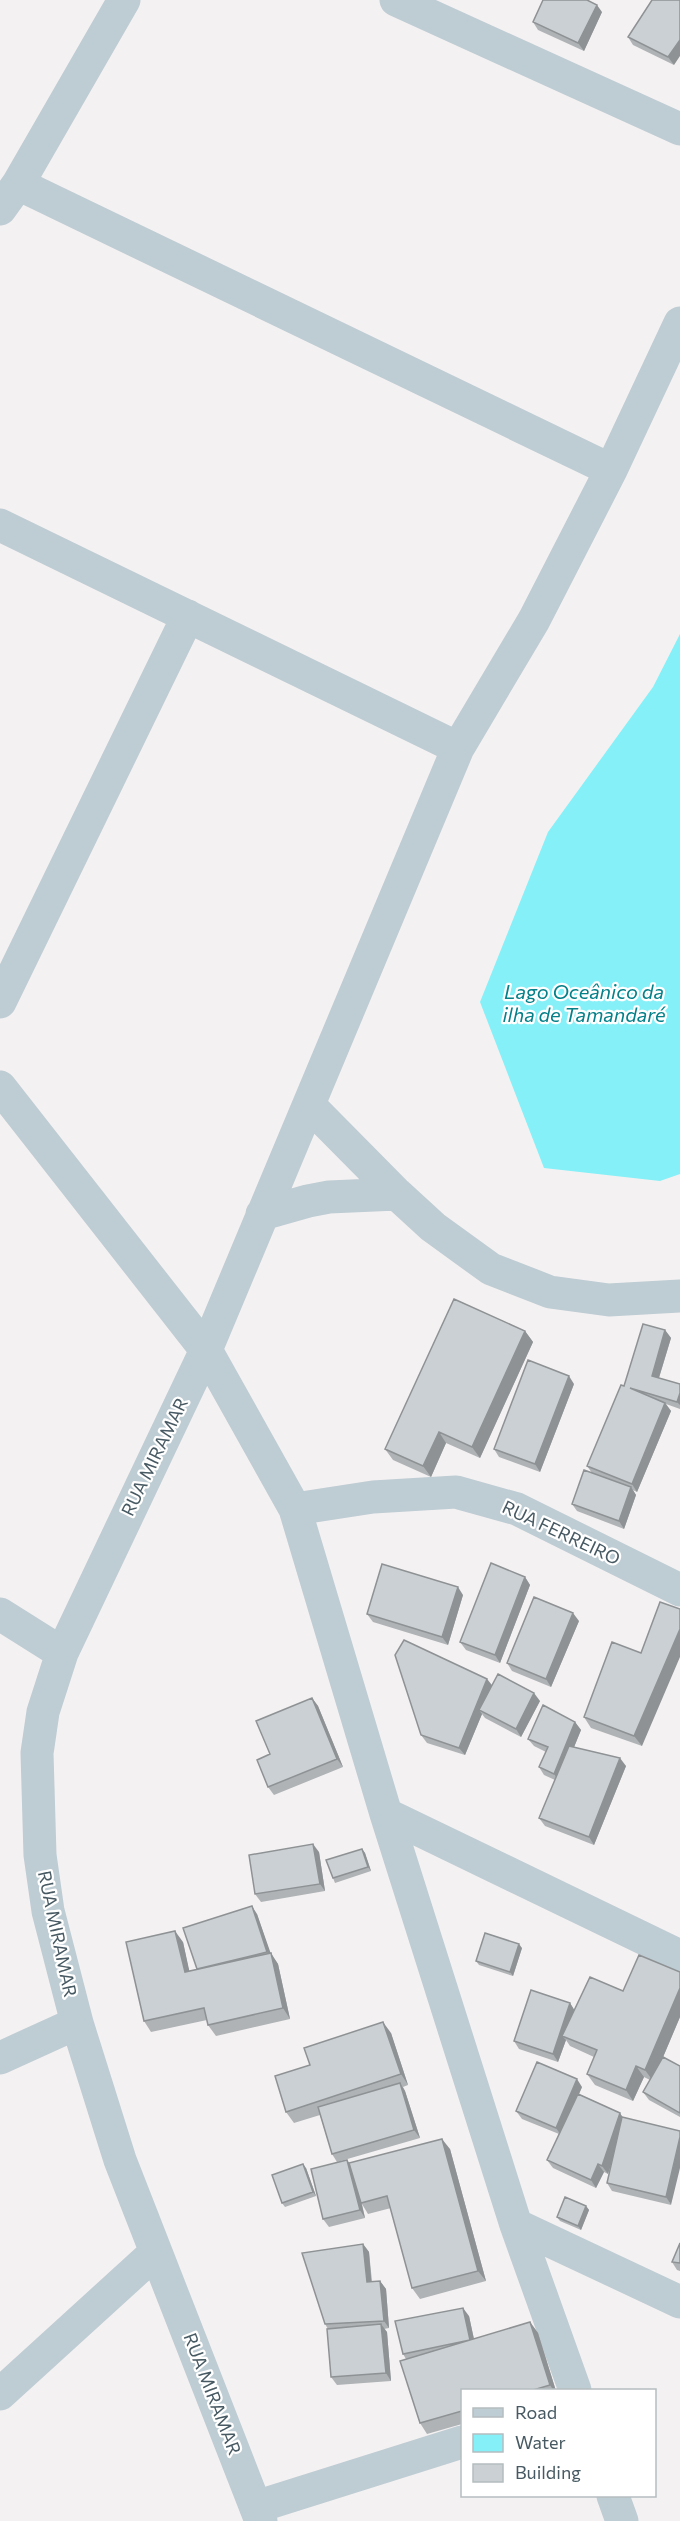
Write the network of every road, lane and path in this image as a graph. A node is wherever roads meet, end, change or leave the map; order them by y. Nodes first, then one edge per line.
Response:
1 (124, 0) edge
2 (396, 0) edge
3 (680, 129) edge
4 (9, 197) edge
5 (680, 323) edge
6 (611, 470) junction
7 (0, 525) edge
8 (188, 616) junction
9 (458, 748) junction
10 (0, 1002) edge
11 (0, 1087) edge
12 (309, 1105) junction
13 (396, 1194) junction
14 (262, 1214) junction
15 (680, 1296) edge
16 (206, 1350) junction
17 (295, 1509) junction
18 (680, 1590) edge
19 (0, 1614) edge
20 (62, 1653) junction
21 (386, 1814) junction
22 (680, 1956) edge
23 (77, 2022) junction
24 (0, 2058) edge
25 (516, 2225) junction
26 (156, 2252) junction
27 (680, 2302) edge
28 (575, 2389) edge
29 (0, 2394) edge
30 (461, 2442) edge
31 (613, 2497) edge
32 (258, 2514) edge
33 (622, 2521) edge

1 - 4 street
2 - 3 street
4 - 6 street
5 - 6 street, RUA MIRAMAR
6 - 9 street, RUA MIRAMAR
7 - 8 street
8 - 9 street
8 - 10 street
9 - 12 street, RUA MIRAMAR
11 - 16 street
12 - 13 street
12 - 14 street, RUA MIRAMAR
13 - 14 street
13 - 15 street
14 - 16 street, RUA MIRAMAR
16 - 17 street
16 - 20 street, RUA MIRAMAR
17 - 18 street, RUA FERREIRO
17 - 21 street
19 - 20 street
20 - 23 street, RUA MIRAMAR
21 - 22 street
21 - 25 street
23 - 24 street
23 - 26 street, RUA MIRAMAR
25 - 27 street
25 - 28 street
26 - 29 street
26 - 32 street, RUA MIRAMAR
30 - 32 street
31 - 33 street

